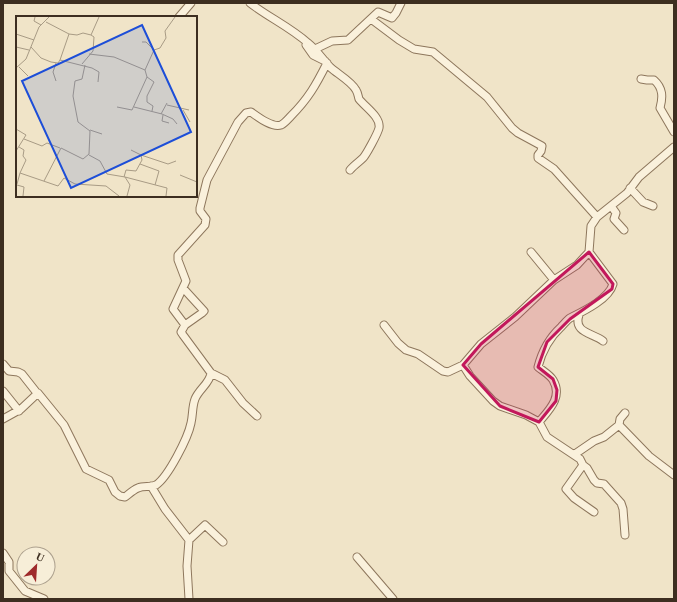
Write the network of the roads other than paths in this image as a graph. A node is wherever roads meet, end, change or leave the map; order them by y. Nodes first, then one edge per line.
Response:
1 (191, 3) edge
2 (250, 3) edge
3 (400, 3) edge
4 (180, 16) edge
5 (371, 19) junction
6 (300, 37) junction
7 (315, 49) junction
8 (327, 63) junction
9 (641, 79) dead end
10 (674, 132) edge
11 (674, 147) edge
12 (350, 170) dead end
13 (630, 188) junction
14 (611, 206) junction
15 (653, 206) dead end
16 (597, 217) junction
17 (624, 230) dead end
18 (531, 252) dead end
19 (589, 252) junction
20 (554, 280) junction
21 (183, 288) junction
22 (579, 315) junction
23 (185, 325) junction
24 (384, 325) dead end
25 (603, 341) dead end
26 (3, 364) edge
27 (463, 365) junction
28 (211, 372) junction
29 (3, 391) edge
30 (37, 393) junction
31 (18, 411) junction
32 (624, 413) dead end
33 (257, 416) dead end
34 (3, 419) edge
35 (539, 422) junction
36 (619, 425) junction
37 (575, 454) junction
38 (583, 465) junction
39 (674, 475) edge
40 (151, 486) junction
41 (594, 512) dead end
42 (625, 535) dead end
43 (189, 540) junction
44 (223, 542) dead end
45 (3, 553) edge
46 (357, 557) dead end
47 (44, 599) edge
48 (189, 599) edge
49 (393, 599) edge

1 - 4 street
2 - 6 street
3 - 5 street
5 - 7 street
5 - 16 street
6 - 7 street
6 - 8 street
7 - 8 street
8 - 12 street
8 - 21 street
9 - 10 street
11 - 13 street
13 - 14 street
13 - 15 street
14 - 16 street
14 - 17 street
16 - 19 street
18 - 20 street
19 - 20 street
19 - 22 street
20 - 27 street
21 - 23 street
21 - 23 street
22 - 25 street
22 - 35 street
23 - 28 street
24 - 27 street
26 - 30 street
27 - 35 street
28 - 33 street
28 - 40 street
29 - 31 street
30 - 31 street
30 - 40 street
31 - 34 street
32 - 36 street
35 - 37 street
36 - 37 street
36 - 39 street
37 - 38 street
38 - 41 street
38 - 42 street
40 - 43 street
43 - 44 street
43 - 48 street
45 - 47 street
46 - 49 street

